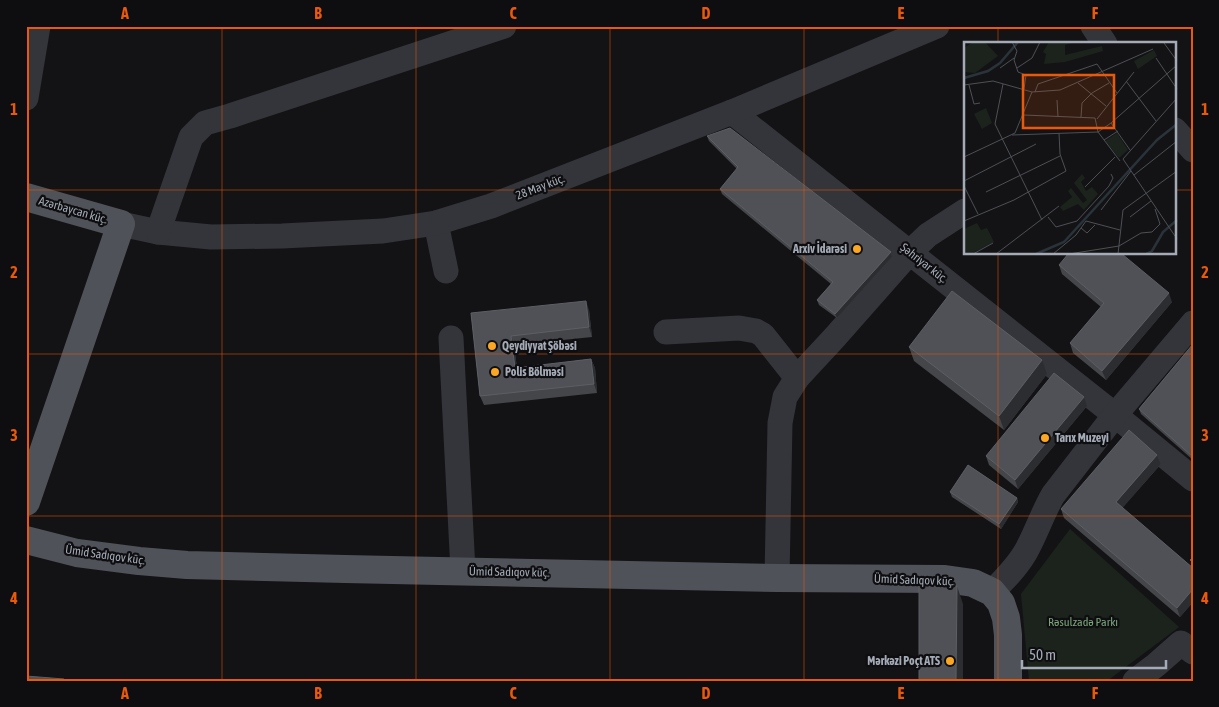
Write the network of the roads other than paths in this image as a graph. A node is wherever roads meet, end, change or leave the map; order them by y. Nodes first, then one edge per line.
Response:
1 (38, 26) edge
2 (504, 26) edge
3 (937, 26) edge
4 (1093, 26) edge
5 (1104, 42) edge
6 (26, 98) edge
7 (732, 112) junction
8 (1176, 131) edge
9 (1193, 150) edge
10 (26, 197) edge
11 (964, 212) edge
12 (436, 223) junction
13 (121, 224) junction
14 (158, 232) junction
15 (910, 252) junction
16 (446, 271) dead end
17 (1193, 323) edge
18 (666, 332) dead end
19 (451, 338) dead end
20 (797, 378) junction
21 (1114, 415) junction
22 (1193, 479) edge
23 (26, 502) edge
24 (26, 540) edge
25 (463, 571) junction
26 (776, 578) junction
27 (992, 592) junction
28 (1189, 642) edge
29 (1008, 681) edge
30 (1135, 681) edge

1 - 6 street
2 - 14 street
3 - 7 street, 28 May küç.
4 - 5 street
7 - 12 street, 28 May küç.
7 - 15 street, Şəhriyar küç.
8 - 9 street
10 - 13 main road, Azərbaycan küç.
11 - 15 street
12 - 14 street, 28 May küç.
12 - 16 street
13 - 14 street, 28 May küç.
13 - 23 main road
15 - 20 street
15 - 21 street, Şəhriyar küç.
17 - 21 street
18 - 20 street
19 - 25 street
20 - 26 street
21 - 22 street, Şəhriyar küç.
21 - 27 street
24 - 25 main road, Ümid Sadıqov küç.
25 - 26 main road, Ümid Sadıqov küç.
26 - 27 main road, Ümid Sadıqov küç.
27 - 29 main road
28 - 30 street

